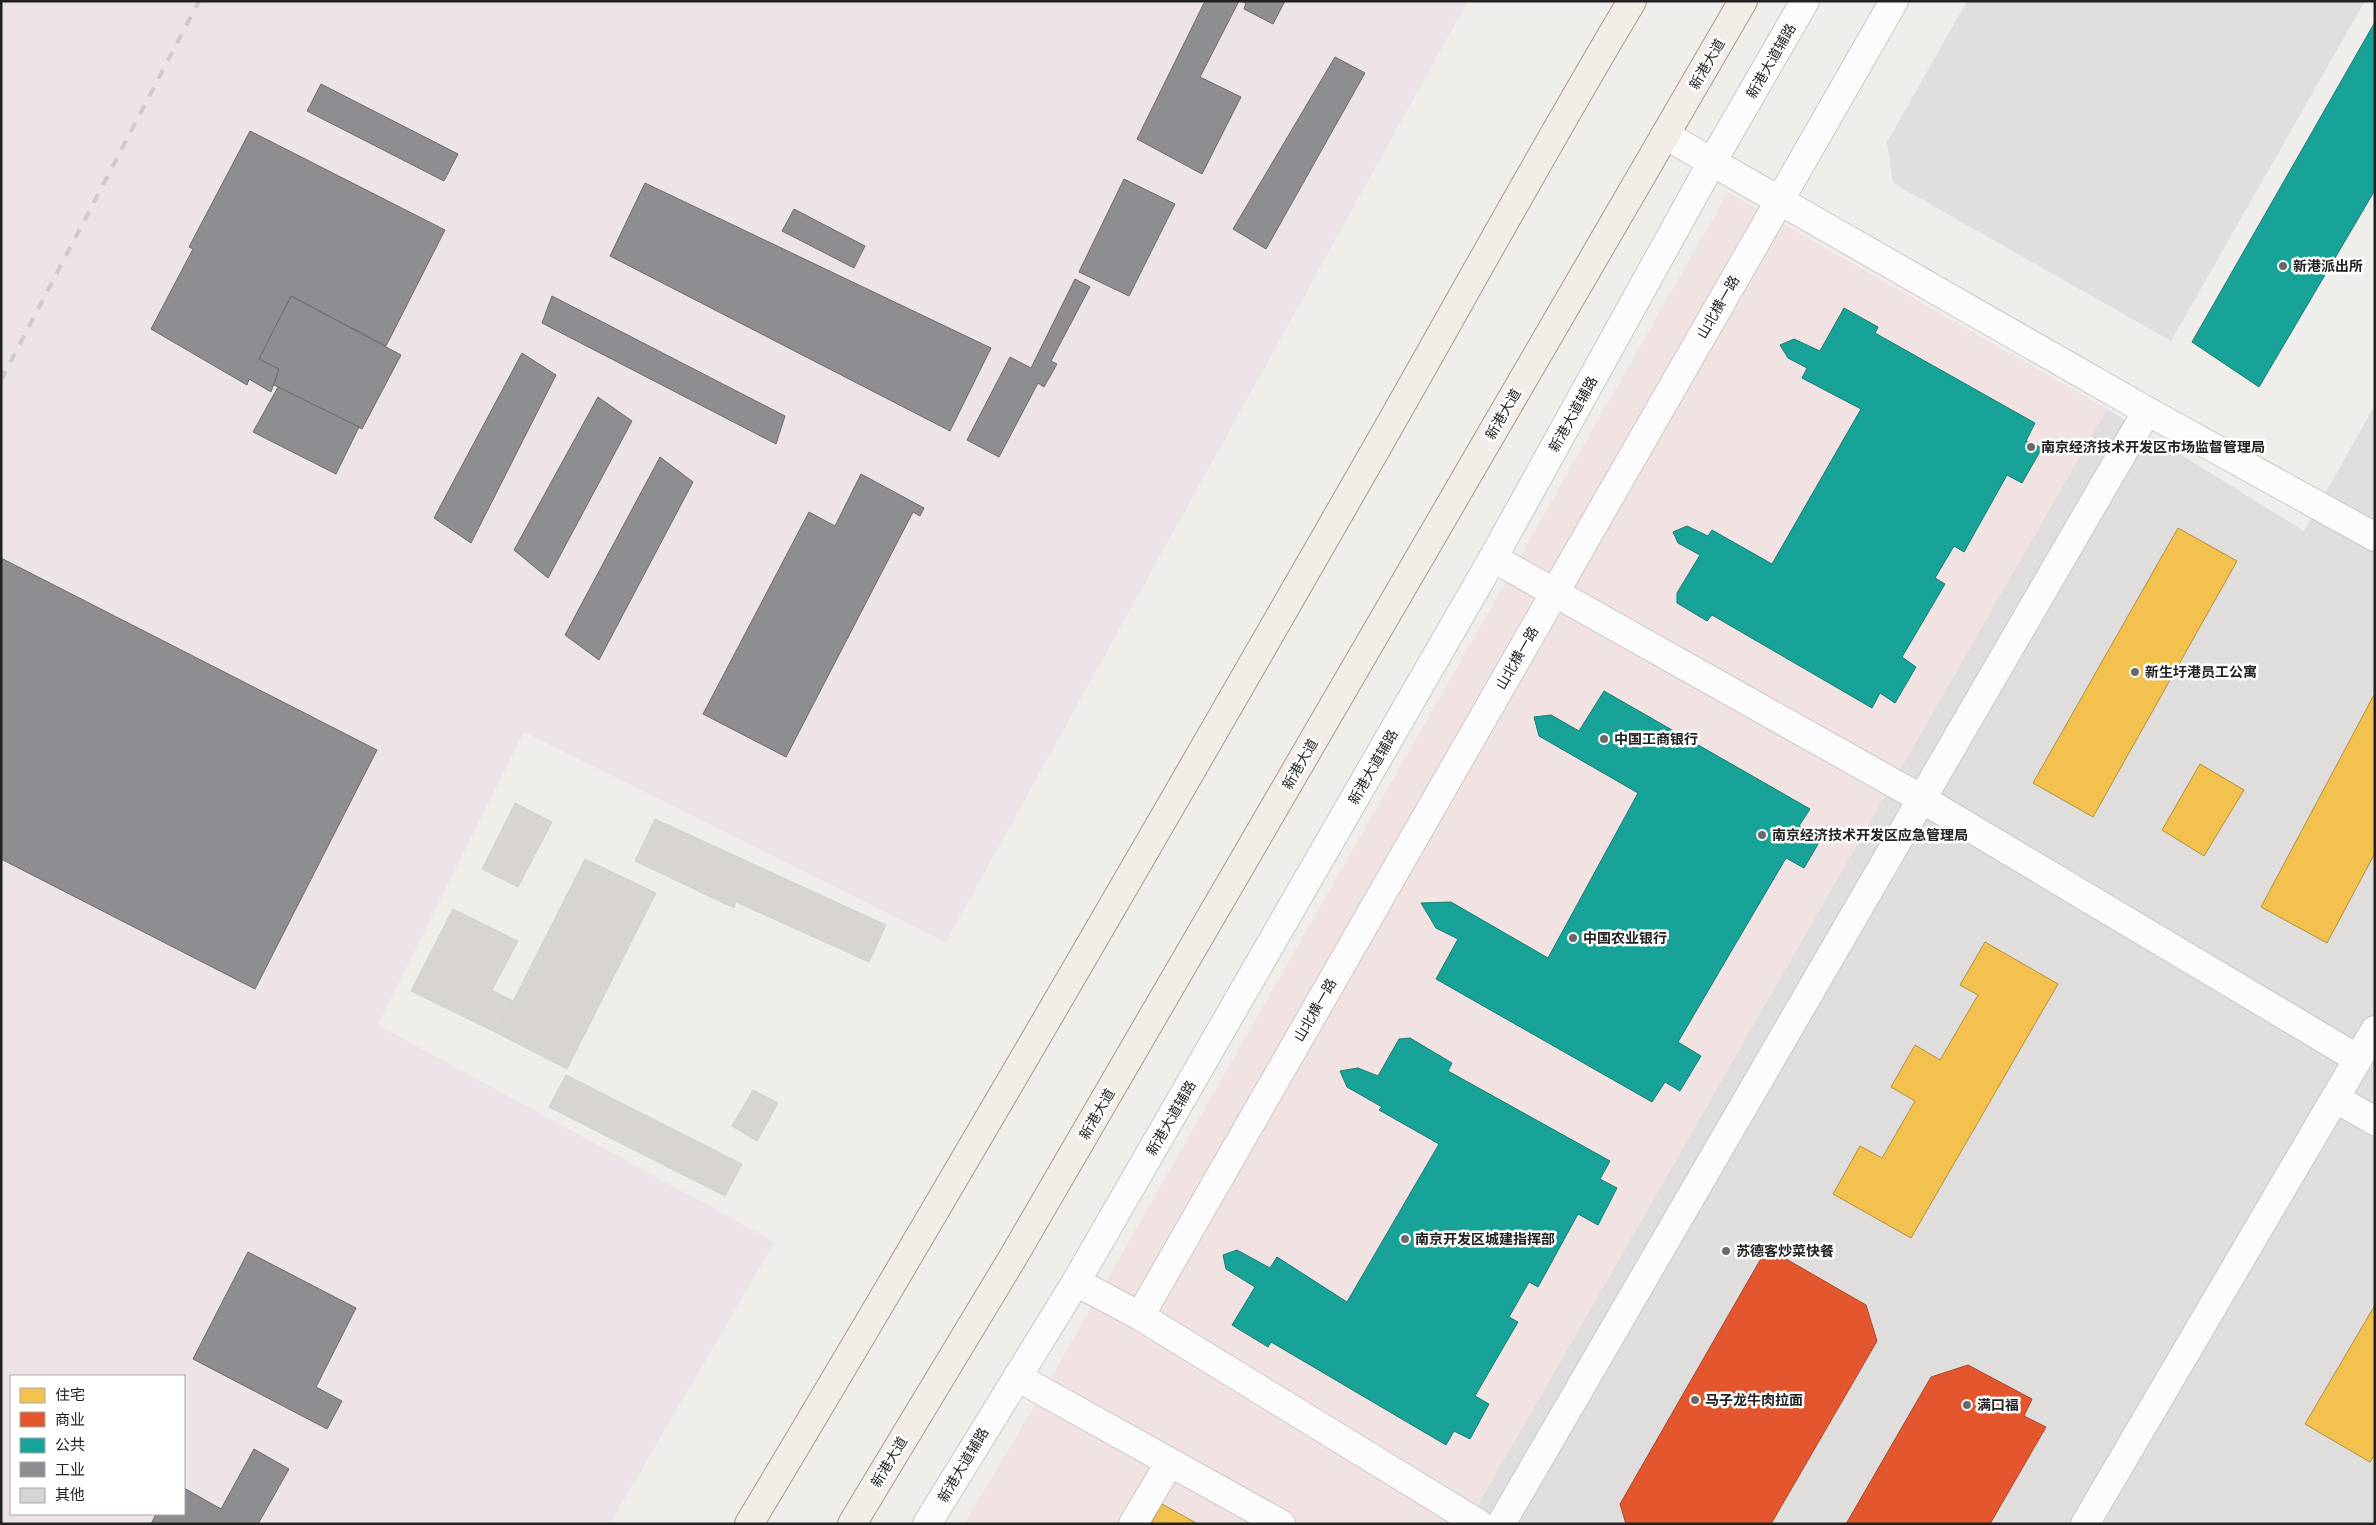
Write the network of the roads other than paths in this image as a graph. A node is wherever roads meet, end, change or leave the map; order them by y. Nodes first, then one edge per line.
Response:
1 (1632, 1) edge
2 (1743, 1) edge
3 (1806, 1) edge
4 (1894, 1) edge
5 (1665, 135) junction
6 (1712, 162) junction
7 (1780, 200) junction
8 (2147, 411) junction
9 (2375, 537) edge
10 (1494, 558) junction
11 (1554, 594) junction
12 (1922, 799) junction
13 (2375, 1030) edge
14 (2358, 1059) junction
15 (2335, 1098) junction
16 (2375, 1122) edge
17 (1076, 1282) junction
18 (1140, 1316) junction
19 (1017, 1377) junction
20 (1170, 1462) junction
21 (749, 1524) edge
22 (852, 1524) edge
23 (927, 1524) edge
24 (1133, 1524) edge
25 (1281, 1524) edge
26 (1479, 1524) edge
27 (1501, 1524) edge
28 (2085, 1524) edge

1 - 21 main road
2 - 5 main road, 新港大道
3 - 6 street, 新港大道辅路
4 - 7 street, 山北横一路
5 - 6 street
5 - 22 main road, 新港大道
6 - 7 street
6 - 10 street, 新港大道辅路
7 - 8 street
7 - 11 street, 山北横一路
8 - 9 street
8 - 12 street
10 - 11 street
10 - 17 street, 新港大道辅路
11 - 12 street
11 - 18 street, 山北横一路
12 - 14 street
12 - 27 street
13 - 14 street
14 - 15 street
15 - 16 street
15 - 28 street
17 - 18 street
17 - 19 street, 新港大道辅路
18 - 26 street
19 - 20 street
19 - 23 street, 新港大道辅路
20 - 24 street
20 - 25 street

